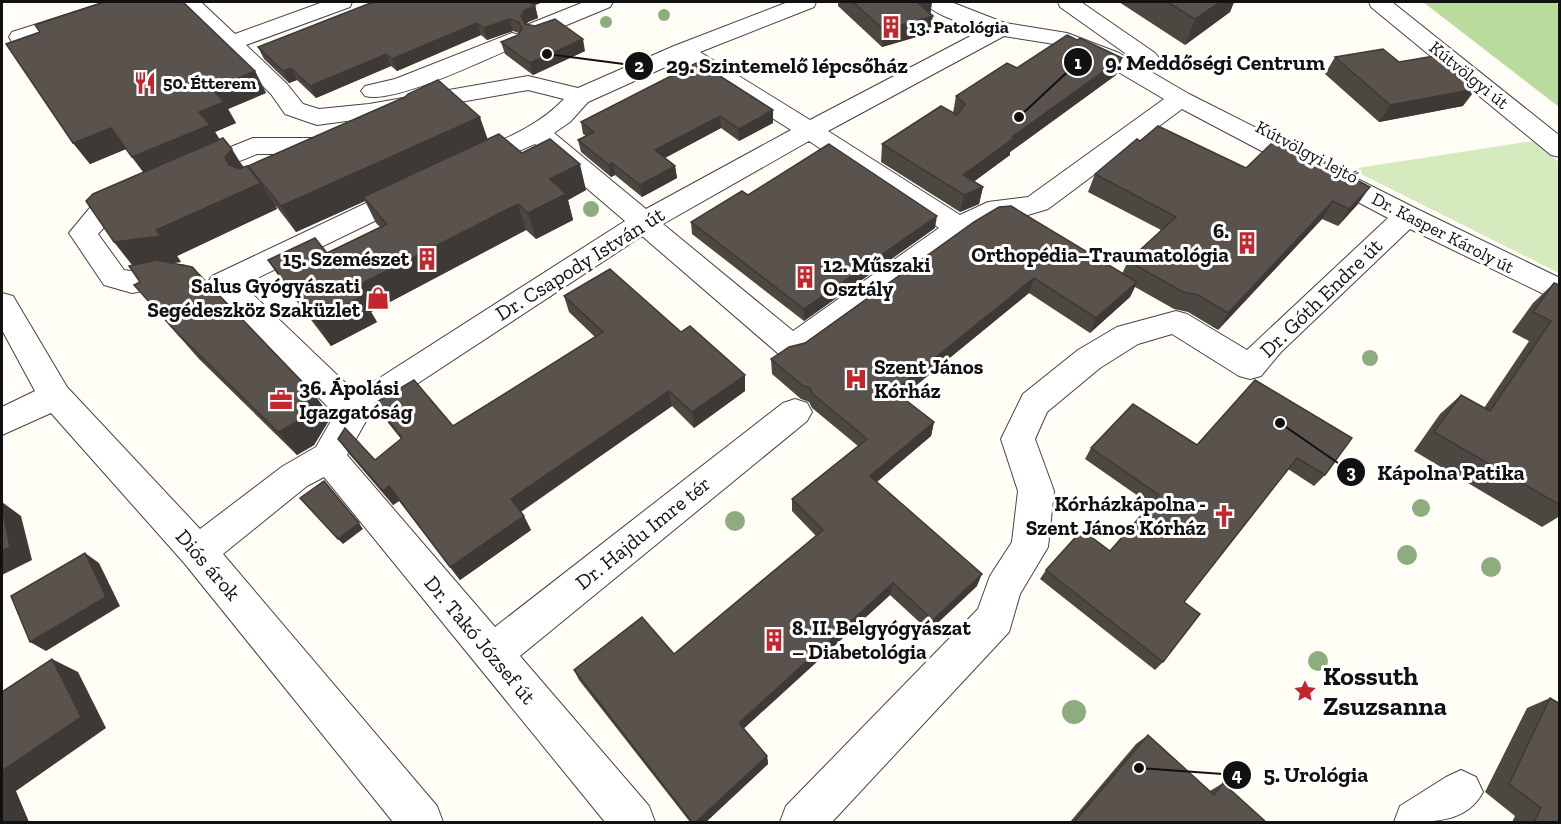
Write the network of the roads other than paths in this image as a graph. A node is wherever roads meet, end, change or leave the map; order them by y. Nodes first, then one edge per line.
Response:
1 (126, 2) edge
2 (189, 2) edge
3 (342, 2) edge
4 (602, 2) edge
5 (806, 2) edge
6 (935, 2) edge
7 (1068, 2) edge
8 (1379, 2) edge
9 (717, 15) dead end
10 (1001, 28) junction
11 (537, 29) edge
12 (20, 37) edge
13 (512, 40) edge
14 (230, 43) junction
15 (682, 51) junction
16 (279, 89) junction
17 (454, 95) junction
18 (579, 98) junction
19 (1180, 99) junction
20 (809, 130) junction
21 (538, 133) junction
22 (339, 146) junction
23 (1560, 149) edge
24 (287, 170) edge
25 (1407, 216) junction
26 (644, 222) junction
27 (959, 228) junction
28 (1560, 279) edge
29 (222, 283) junction
30 (1560, 291) edge
31 (2, 304) edge
32 (55, 396) junction
33 (354, 412) junction
34 (795, 412) dead end
35 (2, 422) edge
36 (327, 457) junction
37 (198, 552) junction
38 (492, 654) junction
39 (1461, 792) dead end
40 (421, 822) edge
41 (633, 822) edge
42 (802, 822) edge
43 (1416, 822) edge

1 - 12 street
2 - 14 street
3 - 14 street
4 - 11 street
5 - 15 street
6 - 10 street, Dr. Kasper Károly út
7 - 28 street, Kútvölgyi lejtő
8 - 23 street, Kútvölgyi út
9 - 15 street
10 - 19 street, Dr. Kasper Károly út
10 - 20 street, Dr. Csapody István út
13 - 16 street
14 - 16 street
15 - 18 street
15 - 20 street
16 - 17 street
17 - 18 street
17 - 22 street
18 - 21 street
19 - 25 street, Dr. Kasper Károly út
19 - 27 street
20 - 26 street, Dr. Csapody István út
20 - 27 street
21 - 26 street
21 - 29 street
22 - 24 street
22 - 29 street
25 - 30 street, Dr. Kasper Károly út
25 - 42 street, Dr. Góth Endre út
26 - 27 street
26 - 33 street, Dr. Csapody István út
29 - 33 street
31 - 32 street, Diós árok
32 - 35 street
32 - 37 street, Diós árok
33 - 36 street, Dr. Csapody István út
34 - 38 street, Dr. Hajdu Imre tér
36 - 37 street, Dr. Csapody István út
36 - 38 street, Dr. Takó József út
37 - 40 street, Diós árok
38 - 41 street, Dr. Takó József út
39 - 43 street

